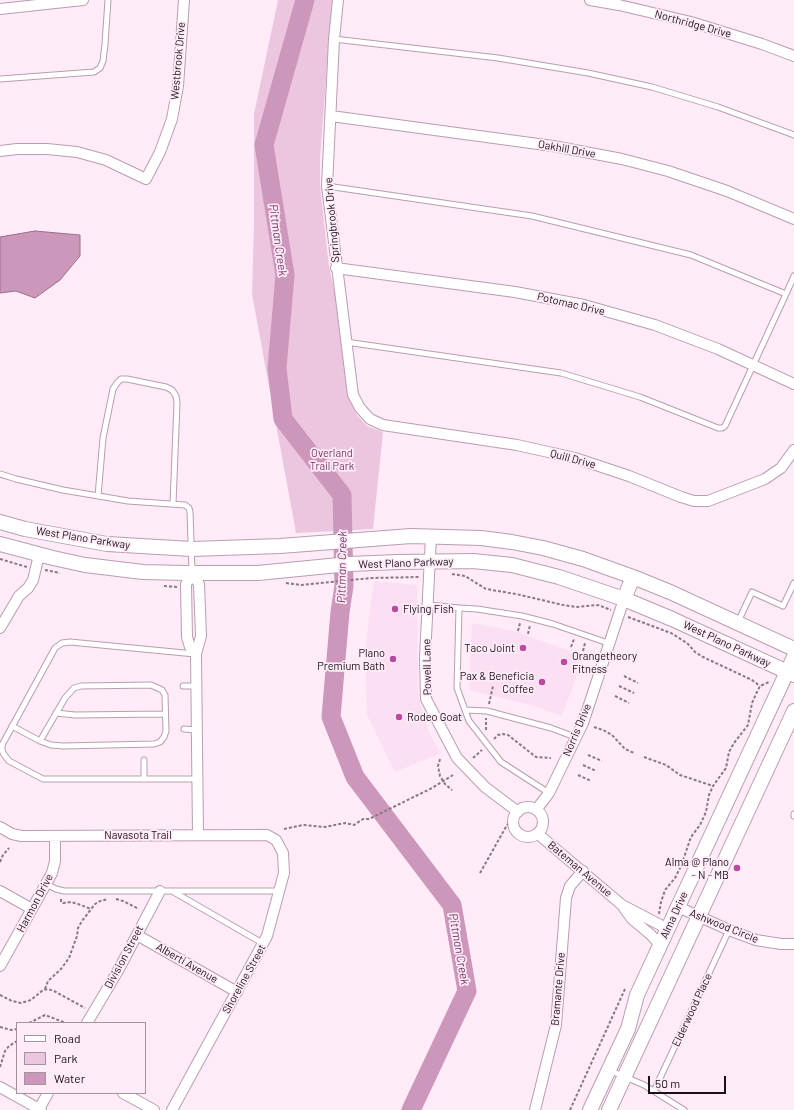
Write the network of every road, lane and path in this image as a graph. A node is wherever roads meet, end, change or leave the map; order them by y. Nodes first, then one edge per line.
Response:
1 (84, 0) edge
2 (108, 0) edge
3 (184, 0) edge
4 (338, 0) edge
5 (590, 0) edge
6 (0, 9) edge
7 (334, 39) junction
8 (794, 56) edge
9 (0, 79) edge
10 (330, 116) junction
11 (794, 135) edge
12 (0, 151) edge
13 (327, 186) junction
14 (794, 219) edge
15 (336, 268) junction
16 (794, 276) edge
17 (786, 294) junction
18 (346, 342) junction
19 (753, 365) junction
20 (794, 384) edge
21 (383, 425) joint
22 (794, 450) edge
23 (0, 474) edge
24 (98, 496) junction
25 (173, 504) junction
26 (0, 522) edge
27 (431, 536) junction
28 (0, 544) edge
29 (192, 549) junction
30 (39, 555) junction
31 (0, 560) edge
32 (25, 566) dead end
33 (430, 567) junction
34 (192, 574) junction
35 (450, 574) dead end
36 (633, 577) junction
37 (321, 583) dead end
38 (794, 583) edge
39 (624, 599) junction
40 (428, 605) junction
41 (460, 608) junction
42 (619, 613) junction
43 (737, 623) junction
44 (0, 628) edge
45 (608, 643) junction
46 (794, 649) edge
47 (196, 654) junction
48 (794, 657) edge
49 (791, 674) edge
50 (624, 676) dead end
51 (773, 680) dead end
52 (638, 683) dead end
53 (183, 686) dead end
54 (196, 686) junction
55 (493, 686) dead end
56 (620, 686) dead end
57 (760, 686) junction
58 (634, 693) dead end
59 (615, 696) dead end
60 (629, 703) dead end
61 (489, 705) dead end
62 (465, 710) junction
63 (794, 711) edge
64 (56, 713) junction
65 (165, 714) junction
66 (486, 717) dead end
67 (12, 726) junction
68 (594, 727) dead end
69 (184, 730) dead end
70 (197, 730) junction
71 (575, 737) junction
72 (494, 739) junction
73 (40, 741) junction
74 (491, 742) dead end
75 (482, 750) dead end
76 (634, 753) dead end
77 (588, 755) dead end
78 (644, 757) dead end
79 (473, 758) dead end
80 (551, 758) dead end
81 (440, 759) dead end
82 (144, 760) dead end
83 (602, 762) dead end
84 (583, 765) dead end
85 (596, 771) dead end
86 (453, 775) dead end
87 (578, 775) dead end
88 (197, 778) junction
89 (144, 779) junction
90 (591, 781) dead end
91 (442, 782) junction
92 (713, 786) junction
93 (452, 790) dead end
94 (549, 793) junction
95 (536, 810) junction
96 (516, 816) junction
97 (0, 827) edge
98 (284, 829) dead end
99 (538, 834) junction
100 (198, 835) junction
101 (55, 836) junction
102 (276, 840) joint
103 (9, 848) dead end
104 (0, 862) edge
105 (582, 871) junction
106 (480, 873) dead end
107 (46, 884) junction
108 (0, 891) edge
109 (160, 891) junction
110 (172, 891) junction
111 (280, 891) junction
112 (61, 899) dead end
113 (108, 899) dead end
114 (116, 899) dead end
115 (622, 905) junction
116 (678, 907) junction
117 (32, 909) junction
118 (91, 909) junction
119 (142, 911) dead end
120 (698, 916) junction
121 (659, 917) dead end
122 (668, 929) junction
123 (729, 930) junction
124 (137, 934) junction
125 (264, 944) junction
126 (794, 944) edge
127 (660, 945) junction
128 (677, 962) junction
129 (0, 966) edge
130 (628, 984) dead end
131 (45, 990) junction
132 (237, 992) junction
133 (0, 995) edge
134 (82, 1014) dead end
135 (31, 1022) edge
136 (63, 1022) edge
137 (88, 1022) edge
138 (0, 1027) edge
139 (16, 1029) edge
140 (16, 1042) edge
141 (0, 1067) edge
142 (609, 1070) junction
143 (624, 1077) junction
144 (0, 1087) edge
145 (654, 1091) junction
146 (48, 1094) edge
147 (126, 1094) edge
148 (40, 1109) edge
149 (154, 1110) edge
150 (172, 1110) edge
151 (535, 1110) edge
152 (570, 1110) edge
153 (590, 1110) edge
154 (609, 1110) edge
155 (684, 1110) edge

1 - 6 street
2 - 9 lane
3 - 12 street, Westbrook Drive
4 - 7 street, Springbrook Drive
5 - 8 street, Northridge Drive
7 - 10 street, Springbrook Drive
7 - 11 lane
10 - 13 street, Springbrook Drive
10 - 14 street, Oakhill Drive
13 - 15 street, Springbrook Drive
13 - 17 lane
15 - 18 street, Springbrook Drive
15 - 19 street, Potomac Drive
16 - 17 lane
17 - 19 lane
18 - 19 lane
18 - 21 street, Springbrook Drive
19 - 20 street, Potomac Drive
21 - 22 street, Quill Drive
23 - 24 lane
24 - 25 lane
24 - 25 lane
25 - 29 lane
26 - 29 main road, West Plano Parkway
27 - 29 main road, West Plano Parkway
27 - 33 street, Powell Lane
27 - 36 main road, West Plano Parkway
28 - 30 main road, West Plano Parkway
29 - 34 lane
30 - 34 main road, West Plano Parkway
30 - 44 street
31 - 32 path
33 - 34 main road, West Plano Parkway
33 - 37 path
33 - 39 main road, West Plano Parkway
33 - 40 street, Powell Lane
34 - 47 street
35 - 42 path
36 - 39 main road
36 - 43 main road, West Plano Parkway
38 - 43 lane
39 - 42 street, Norris Drive
39 - 49 main road, West Plano Parkway
40 - 41 lane
40 - 96 street, Powell Lane
41 - 45 lane
41 - 62 lane
42 - 45 street, Norris Drive
42 - 57 path
43 - 46 main road, West Plano Parkway
45 - 71 street, Norris Drive
47 - 54 street
47 - 67 lane
48 - 49 main road, Alma Drive
49 - 116 main road, Alma Drive
50 - 52 path
51 - 57 path
53 - 54 lane
54 - 70 street
55 - 61 path
56 - 58 path
57 - 92 path
59 - 60 path
62 - 71 lane
62 - 94 lane
63 - 120 main road, Alma Drive
64 - 65 lane
64 - 65 lane
64 - 73 lane
65 - 73 lane
66 - 72 path
67 - 73 lane
67 - 89 lane
68 - 76 path
69 - 70 lane
70 - 88 street
71 - 94 street, Norris Drive
72 - 74 path
72 - 80 path
75 - 79 path
77 - 83 path
78 - 92 path
81 - 91 path
82 - 89 lane
84 - 85 path
86 - 91 path
87 - 90 path
88 - 89 lane
88 - 100 street
91 - 93 path
91 - 98 path
92 - 121 path
94 - 95 street, Norris Drive
95 - 96 street
95 - 99 street
96 - 99 street
96 - 106 path
97 - 101 street, Navasota Trail
99 - 105 street, Bateman Avenue
100 - 101 street, Navasota Trail
100 - 102 street, Navasota Trail
101 - 107 street, Harmon Drive
102 - 111 street, Shoreline Street
103 - 104 path
105 - 115 street, Bateman Avenue
105 - 151 street, Bramante Drive
107 - 109 lane
107 - 117 street, Harmon Drive
108 - 117 street
109 - 110 lane
109 - 124 street, Division Street
110 - 111 lane
110 - 125 lane
111 - 125 street, Shoreline Street
112 - 118 path
113 - 118 path
114 - 119 path
115 - 122 street, Bateman Avenue
115 - 127 street, Bateman Avenue
116 - 120 street, Ashwood Circle
116 - 122 main road, Alma Drive
117 - 129 street, Harmon Drive
118 - 131 path
120 - 123 street, Ashwood Circle
120 - 128 main road, Alma Drive
122 - 127 main road, Alma Drive
122 - 128 main road
123 - 126 street, Ashwood Circle
123 - 145 lane, Elderwood Place
124 - 132 street, Alberti Avenue
124 - 137 street, Division Street
125 - 132 street, Shoreline Street
127 - 142 main road, Alma Drive
128 - 143 main road, Alma Drive
130 - 152 path
131 - 133 path
131 - 134 path
132 - 150 street, Shoreline Street
135 - 136 path
138 - 139 path
140 - 141 path
142 - 143 lane
142 - 153 main road, Alma Drive
143 - 145 lane
143 - 154 main road, Alma Drive
144 - 148 street
145 - 155 lane
146 - 148 street
147 - 149 street

